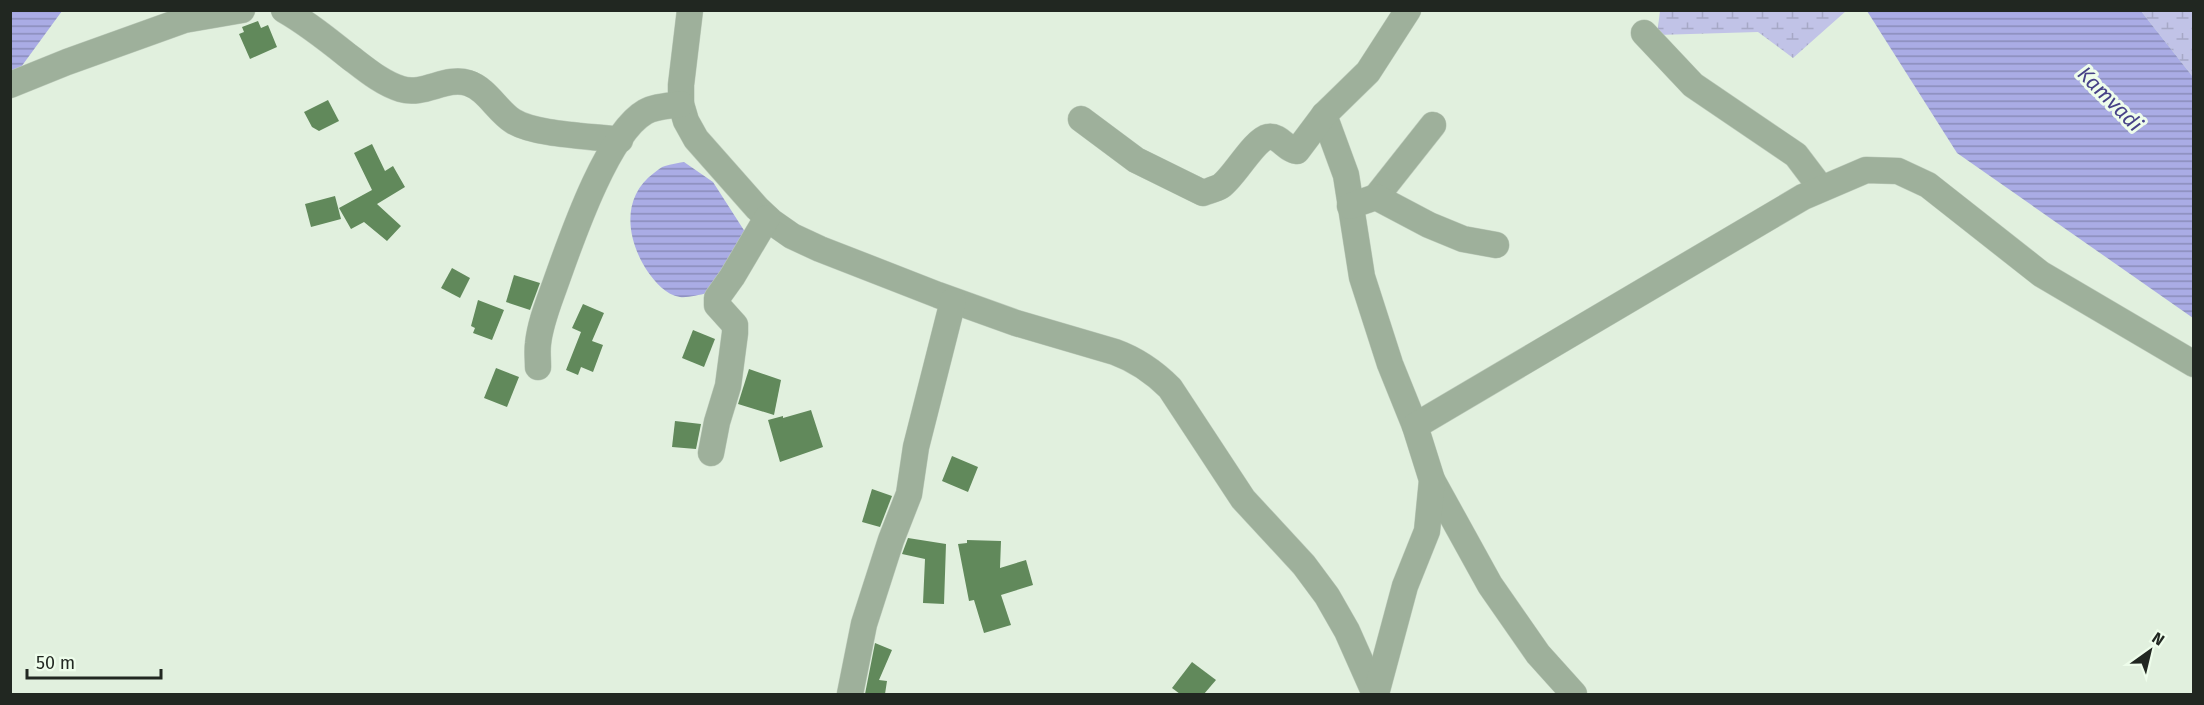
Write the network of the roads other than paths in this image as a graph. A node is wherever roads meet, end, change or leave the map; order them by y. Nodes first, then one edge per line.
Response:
1 (242, 10) edge
2 (284, 10) edge
3 (690, 10) edge
4 (1408, 10) edge
5 (1644, 33) dead end
6 (10, 85) edge
7 (681, 104) junction
8 (1324, 115) junction
9 (1081, 118) dead end
10 (1433, 125) dead end
11 (620, 140) junction
12 (1821, 188) junction
13 (1376, 197) junction
14 (1350, 206) junction
15 (767, 218) junction
16 (1496, 245) dead end
17 (953, 301) junction
18 (2193, 364) edge
19 (538, 367) dead end
20 (1415, 426) junction
21 (711, 453) dead end
22 (1432, 480) junction
23 (850, 694) edge
24 (1375, 694) edge
25 (1574, 694) edge

1 - 6 street
2 - 11 street
3 - 7 street
4 - 8 street
5 - 12 street
7 - 11 street
7 - 15 street
8 - 9 street
8 - 14 street
10 - 13 street
11 - 19 street
12 - 18 street
12 - 20 street
13 - 14 street
13 - 16 street
14 - 20 street
15 - 17 street
15 - 21 street
17 - 23 street
17 - 24 street
20 - 22 street
22 - 24 street
22 - 25 street

